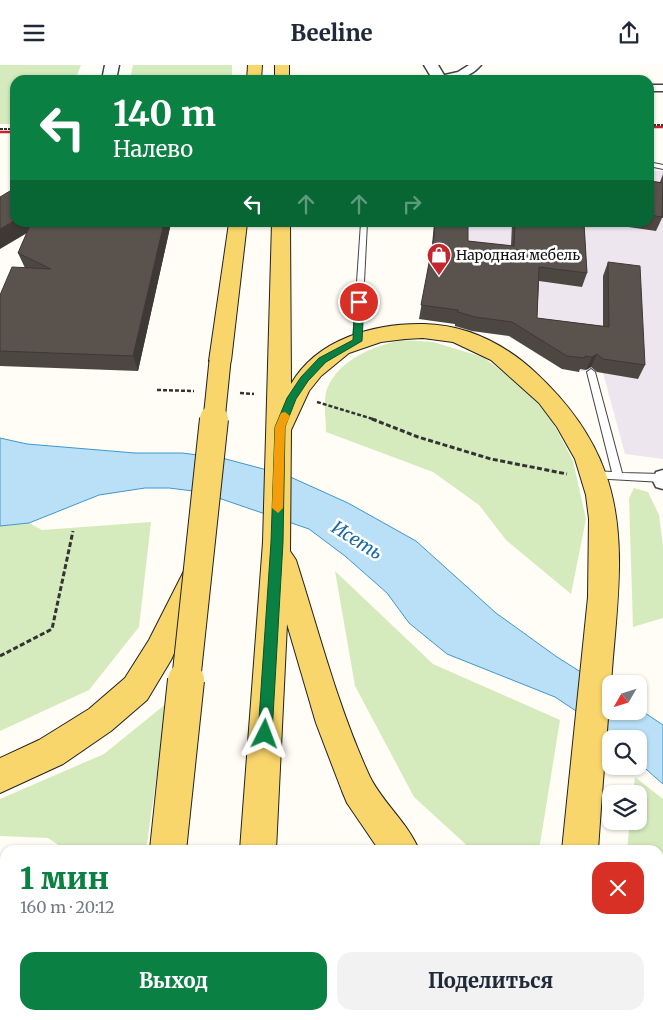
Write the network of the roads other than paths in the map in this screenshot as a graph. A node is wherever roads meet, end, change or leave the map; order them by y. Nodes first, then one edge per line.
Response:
1 (476, 65) edge
2 (461, 75) edge
3 (237, 227) edge
4 (281, 227) edge
5 (364, 227) edge
6 (357, 341) junction
7 (591, 372) edge
8 (280, 427) junction
9 (594, 475) junction
10 (618, 476) junction
11 (663, 479) edge
12 (277, 542) junction
13 (198, 570) junction
14 (0, 776) edge
15 (169, 845) edge
16 (258, 845) edge
17 (397, 845) edge
18 (580, 845) edge

1 - 2 street
3 - 13 main road, bridge
4 - 8 main road
5 - 6 lane
6 - 8 main road
6 - 9 main road
7 - 10 lane
8 - 12 main road
9 - 10 lane
9 - 18 main road
10 - 11 lane
12 - 16 main road
12 - 17 main road
13 - 14 main road
13 - 15 main road, bridge

